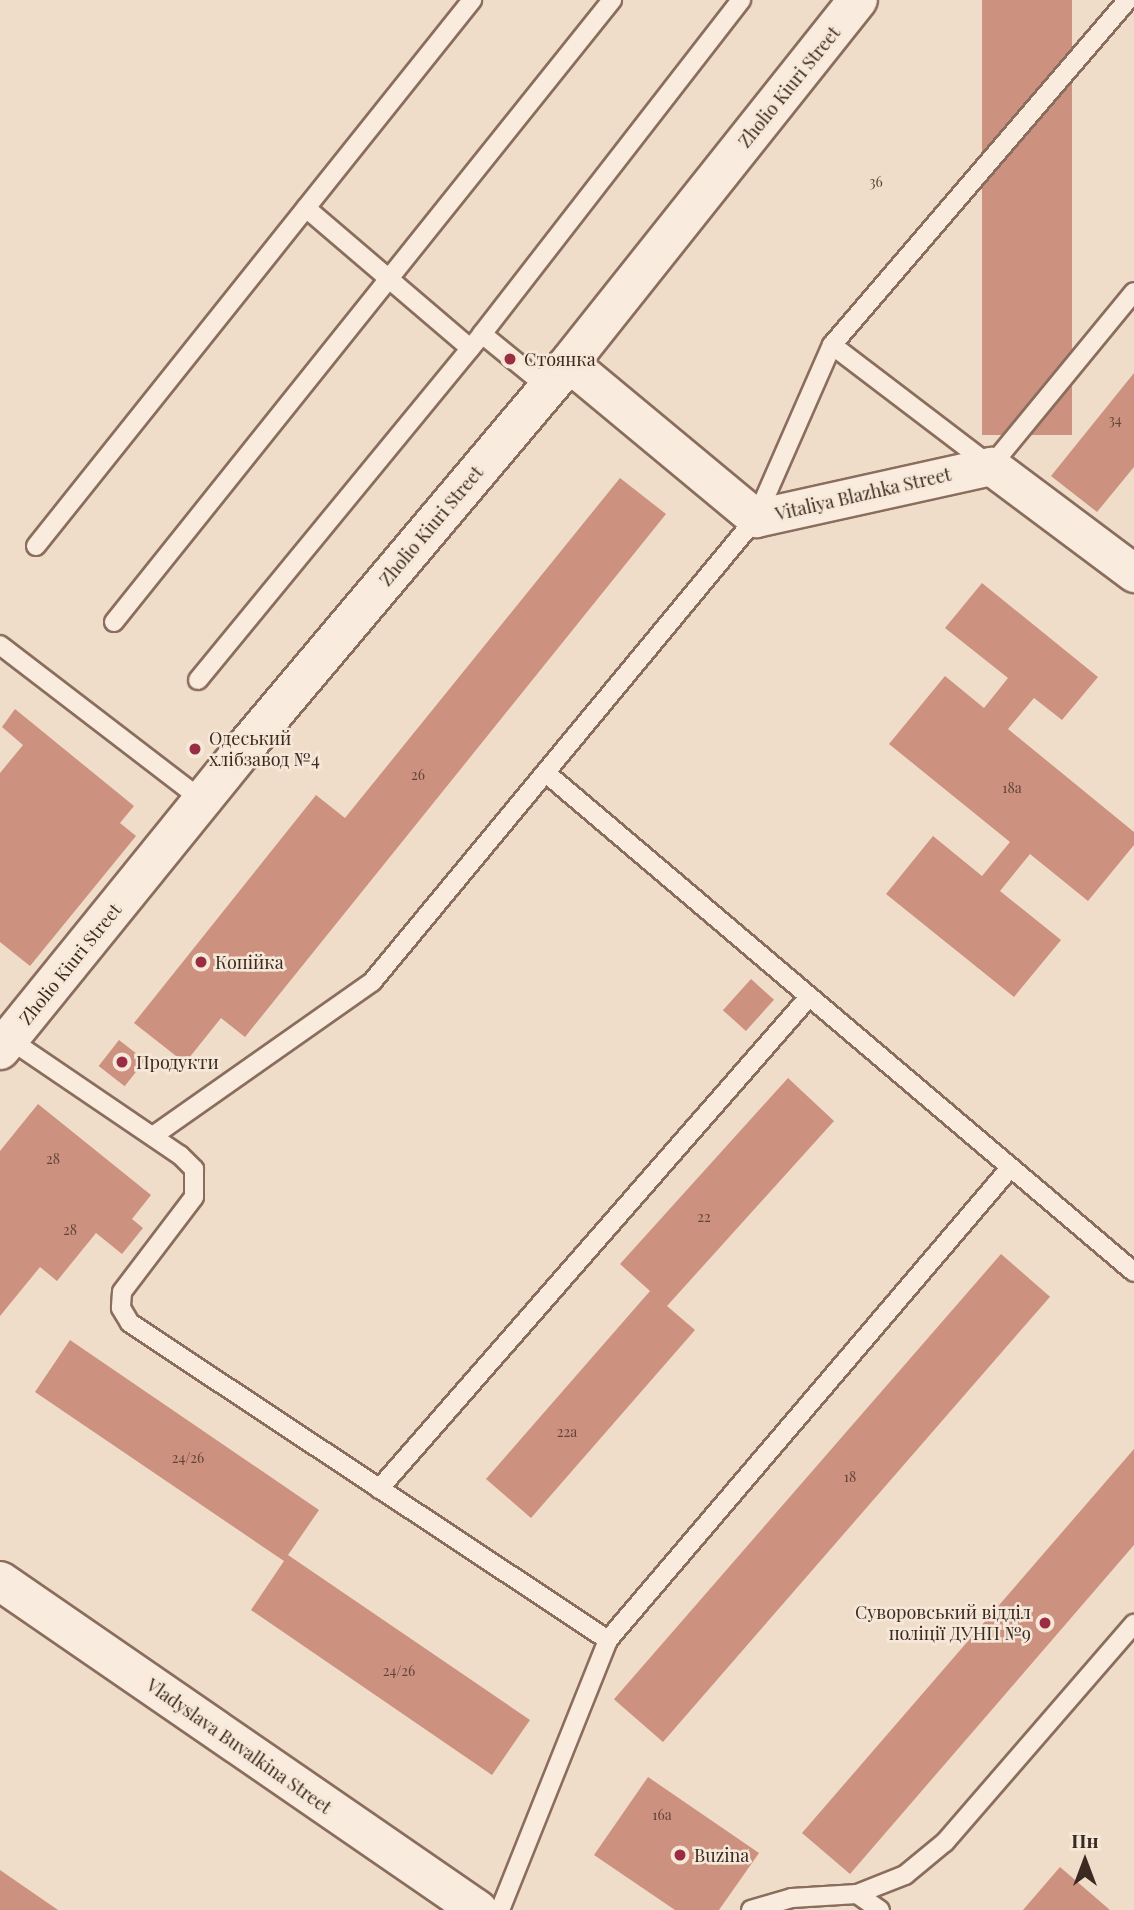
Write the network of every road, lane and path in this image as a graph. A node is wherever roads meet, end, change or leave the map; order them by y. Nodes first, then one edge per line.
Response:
1 (472, 0) edge
2 (612, 0) edge
3 (741, 0) edge
4 (858, 0) edge
5 (1128, 0) edge
6 (306, 208) junction
7 (388, 280) junction
8 (1134, 292) edge
9 (476, 341) junction
10 (832, 345) junction
11 (558, 375) junction
12 (991, 466) junction
13 (756, 518) junction
14 (36, 546) dead end
15 (1134, 573) edge
16 (114, 622) dead end
17 (0, 645) edge
18 (198, 680) dead end
19 (545, 773) junction
20 (202, 800) junction
21 (809, 997) junction
22 (4, 1045) edge
23 (153, 1136) junction
24 (1011, 1167) junction
25 (1134, 1272) edge
26 (379, 1489) junction
27 (0, 1581) edge
28 (1134, 1624) edge
29 (608, 1640) junction
30 (857, 1894) junction
31 (478, 1910) edge
32 (500, 1910) edge
33 (751, 1910) edge
34 (880, 1910) edge

1 - 6 lane
2 - 7 lane
3 - 9 lane
4 - 11 street, Zholio Kiuri Street
5 - 10 lane
6 - 7 lane
6 - 14 lane
7 - 9 lane
7 - 16 lane
8 - 12 lane
9 - 11 lane
9 - 18 lane
10 - 12 lane
10 - 13 lane
11 - 13 street, Vitaliya Blazhka Street
11 - 20 street, Zholio Kiuri Street
12 - 13 street, Vitaliya Blazhka Street
12 - 15 street
13 - 19 lane
17 - 20 lane
19 - 21 lane
19 - 23 lane
20 - 22 street, Zholio Kiuri Street
21 - 24 lane
21 - 26 lane
22 - 23 lane
23 - 26 lane
24 - 25 lane
24 - 29 lane
26 - 29 lane
27 - 31 street, Vladyslava Buvalkina Street
28 - 30 lane
29 - 32 lane
30 - 33 lane
30 - 34 lane

